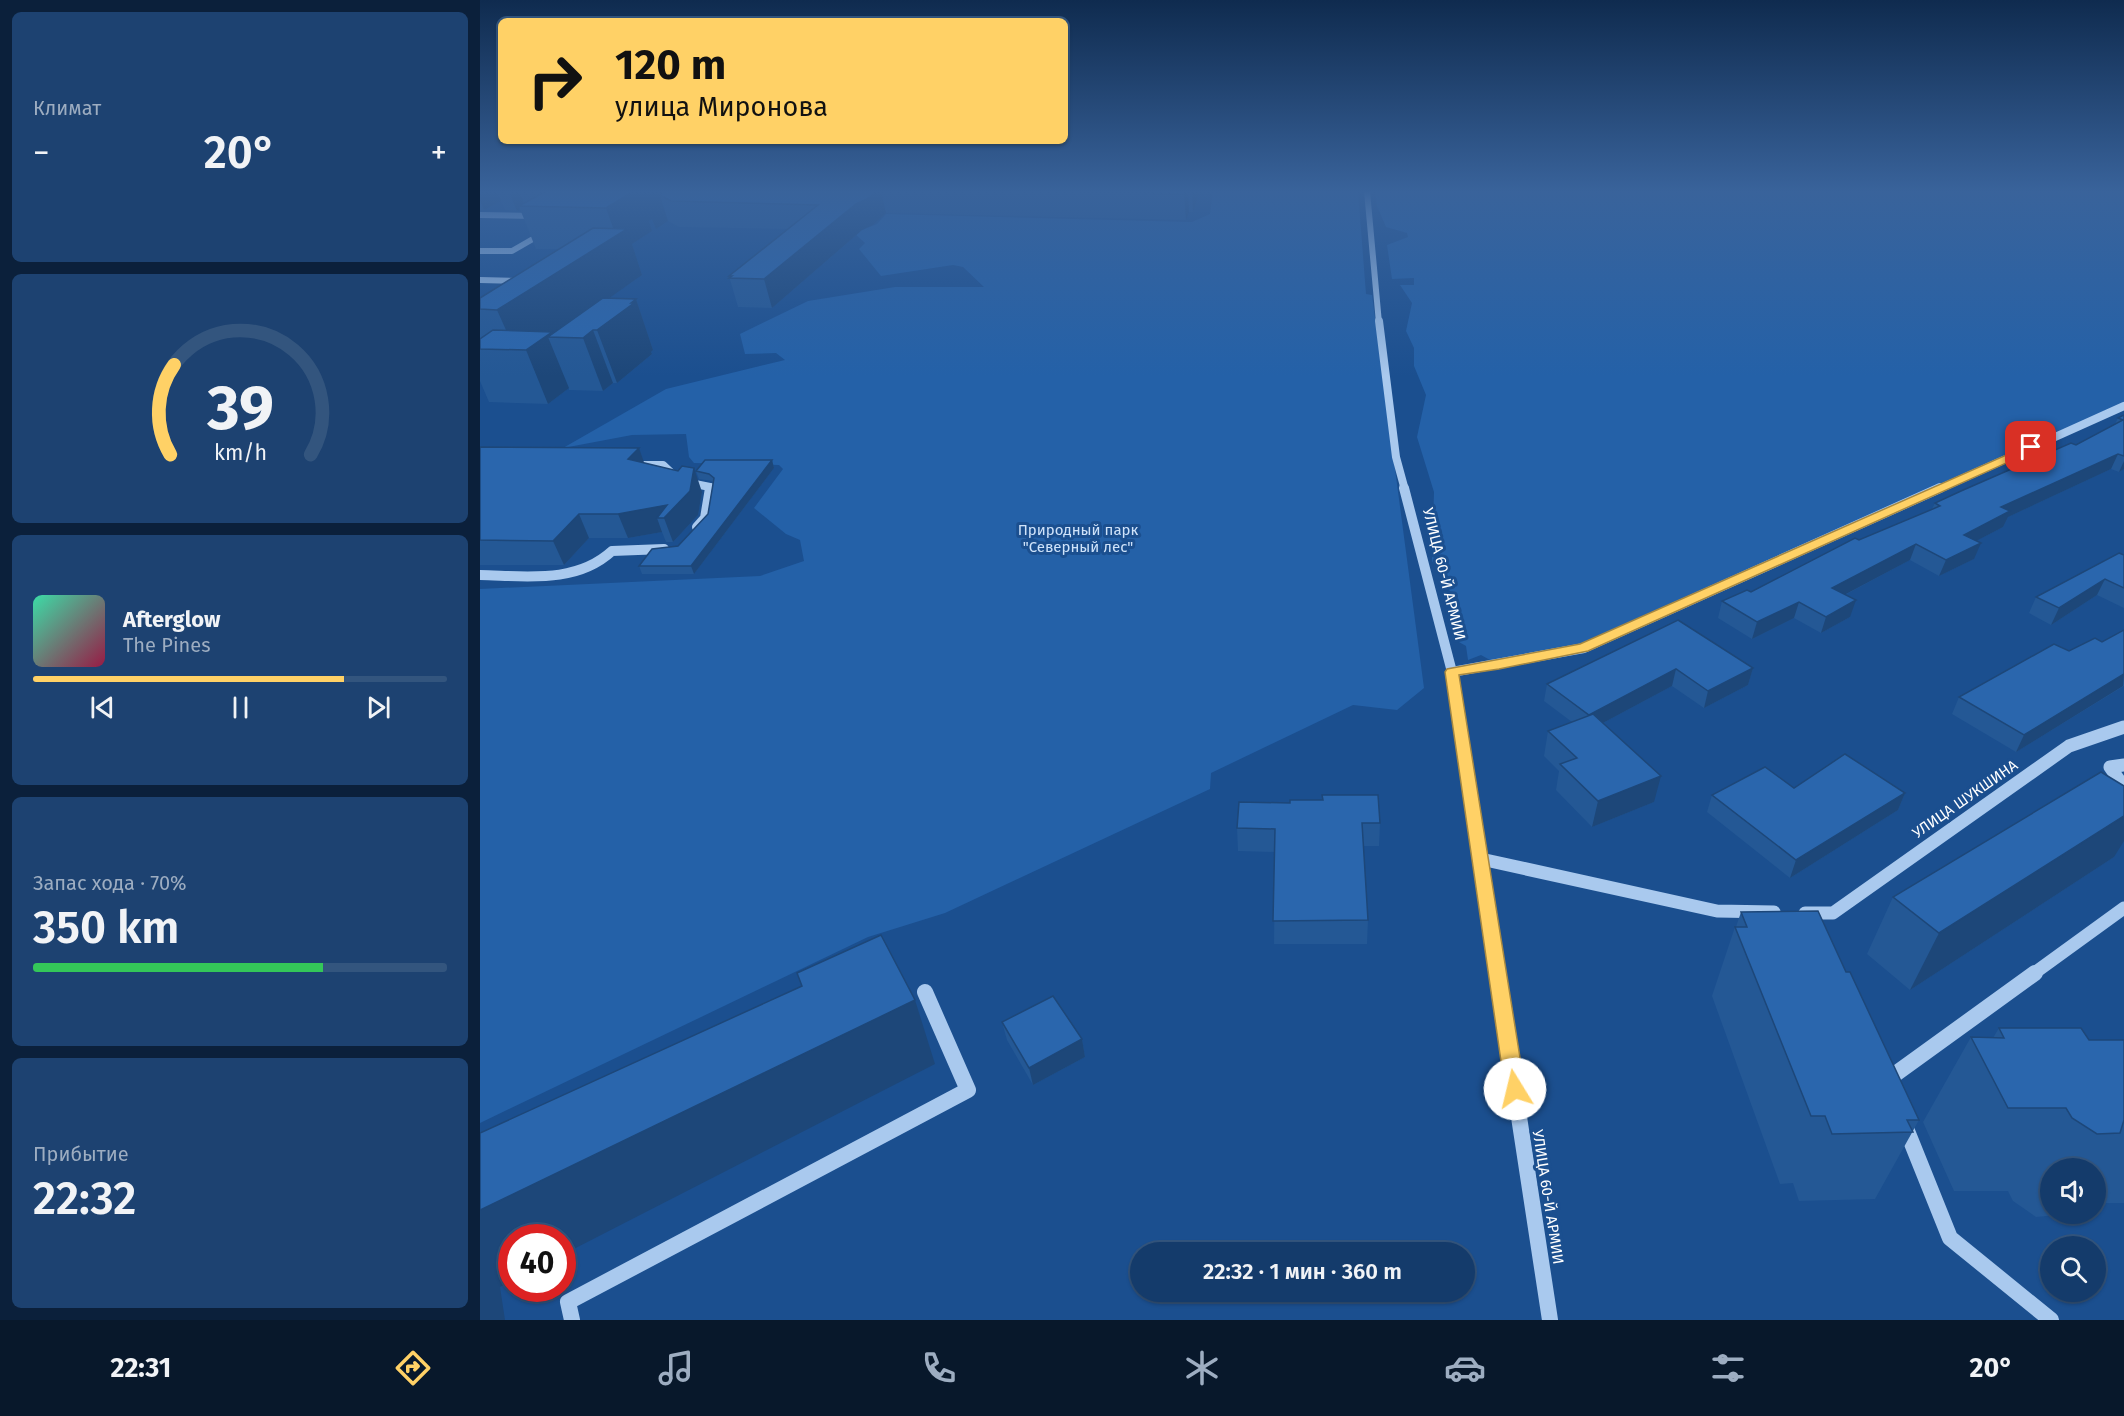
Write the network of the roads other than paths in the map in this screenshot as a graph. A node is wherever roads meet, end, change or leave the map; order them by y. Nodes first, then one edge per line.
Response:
1 (1372, 253) edge
2 (480, 280) edge
3 (525, 281) edge
4 (2124, 406) edge
5 (629, 465) edge
6 (690, 534) edge
7 (675, 549) edge
8 (480, 575) edge
9 (1452, 672) junction
10 (2124, 726) edge
11 (2124, 765) edge
12 (2124, 787) edge
13 (1480, 859) junction
14 (2123, 910) edge
15 (925, 992) dead end
16 (1891, 1091) edge
17 (1899, 1112) edge
18 (572, 1320) edge
19 (1550, 1320) edge
20 (2051, 1320) edge

1 - 9 street, УЛИЦА 60-Й АРМИИ
2 - 3 street
4 - 9 street
5 - 6 street
7 - 8 street
9 - 13 street, УЛИЦА 60-Й АРМИИ
10 - 13 street, УЛИЦА ШУКШИНА
11 - 12 street
13 - 19 street, УЛИЦА 60-Й АРМИИ
14 - 16 street
15 - 18 street
17 - 20 street

